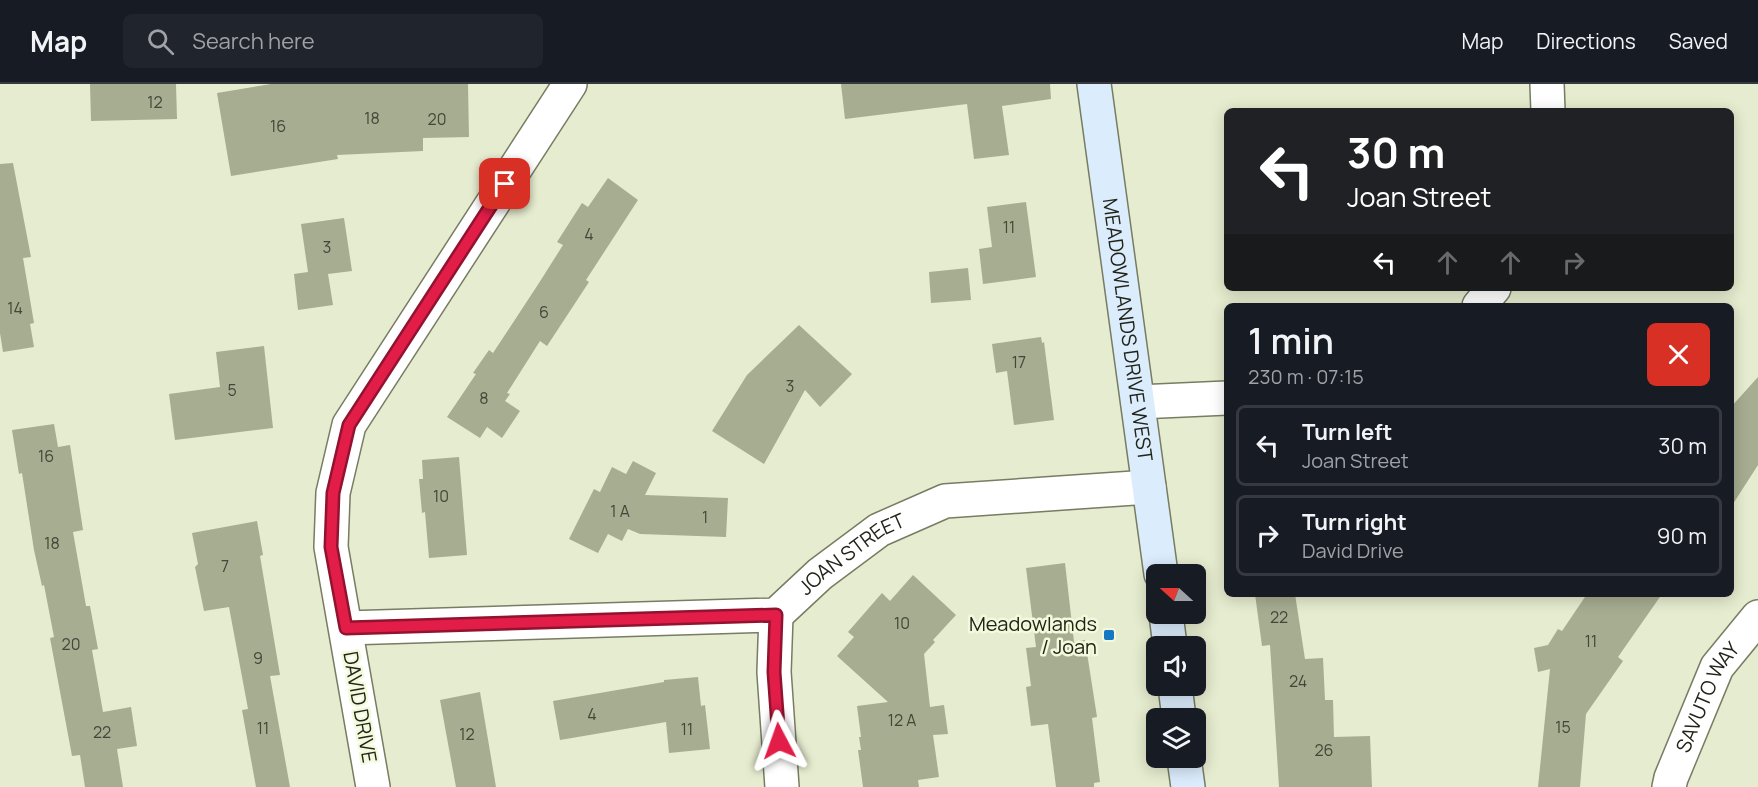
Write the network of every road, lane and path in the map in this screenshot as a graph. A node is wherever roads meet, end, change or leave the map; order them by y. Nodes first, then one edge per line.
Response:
1 (570, 84) edge
2 (1094, 84) edge
3 (1547, 84) edge
4 (1548, 108) edge
5 (1492, 291) edge
6 (1482, 303) edge
7 (1224, 398) edge
8 (1138, 402) junction
9 (1149, 488) junction
10 (1160, 564) edge
11 (776, 615) junction
12 (1758, 617) edge
13 (346, 628) junction
14 (1185, 768) edge
15 (373, 787) edge
16 (782, 787) edge
17 (1188, 787) edge
18 (1670, 787) edge

1 - 13 street, DAVID DRIVE
2 - 8 main road, MEADOWLANDS DRIVE WEST
3 - 4 street
5 - 6 street
7 - 8 street
8 - 9 main road, MEADOWLANDS DRIVE WEST
9 - 10 main road, MEADOWLANDS DRIVE WEST
9 - 11 street, JOAN STREET
11 - 13 street
11 - 16 street
12 - 18 street, SAVUTO WAY
13 - 15 street, DAVID DRIVE
14 - 17 main road

